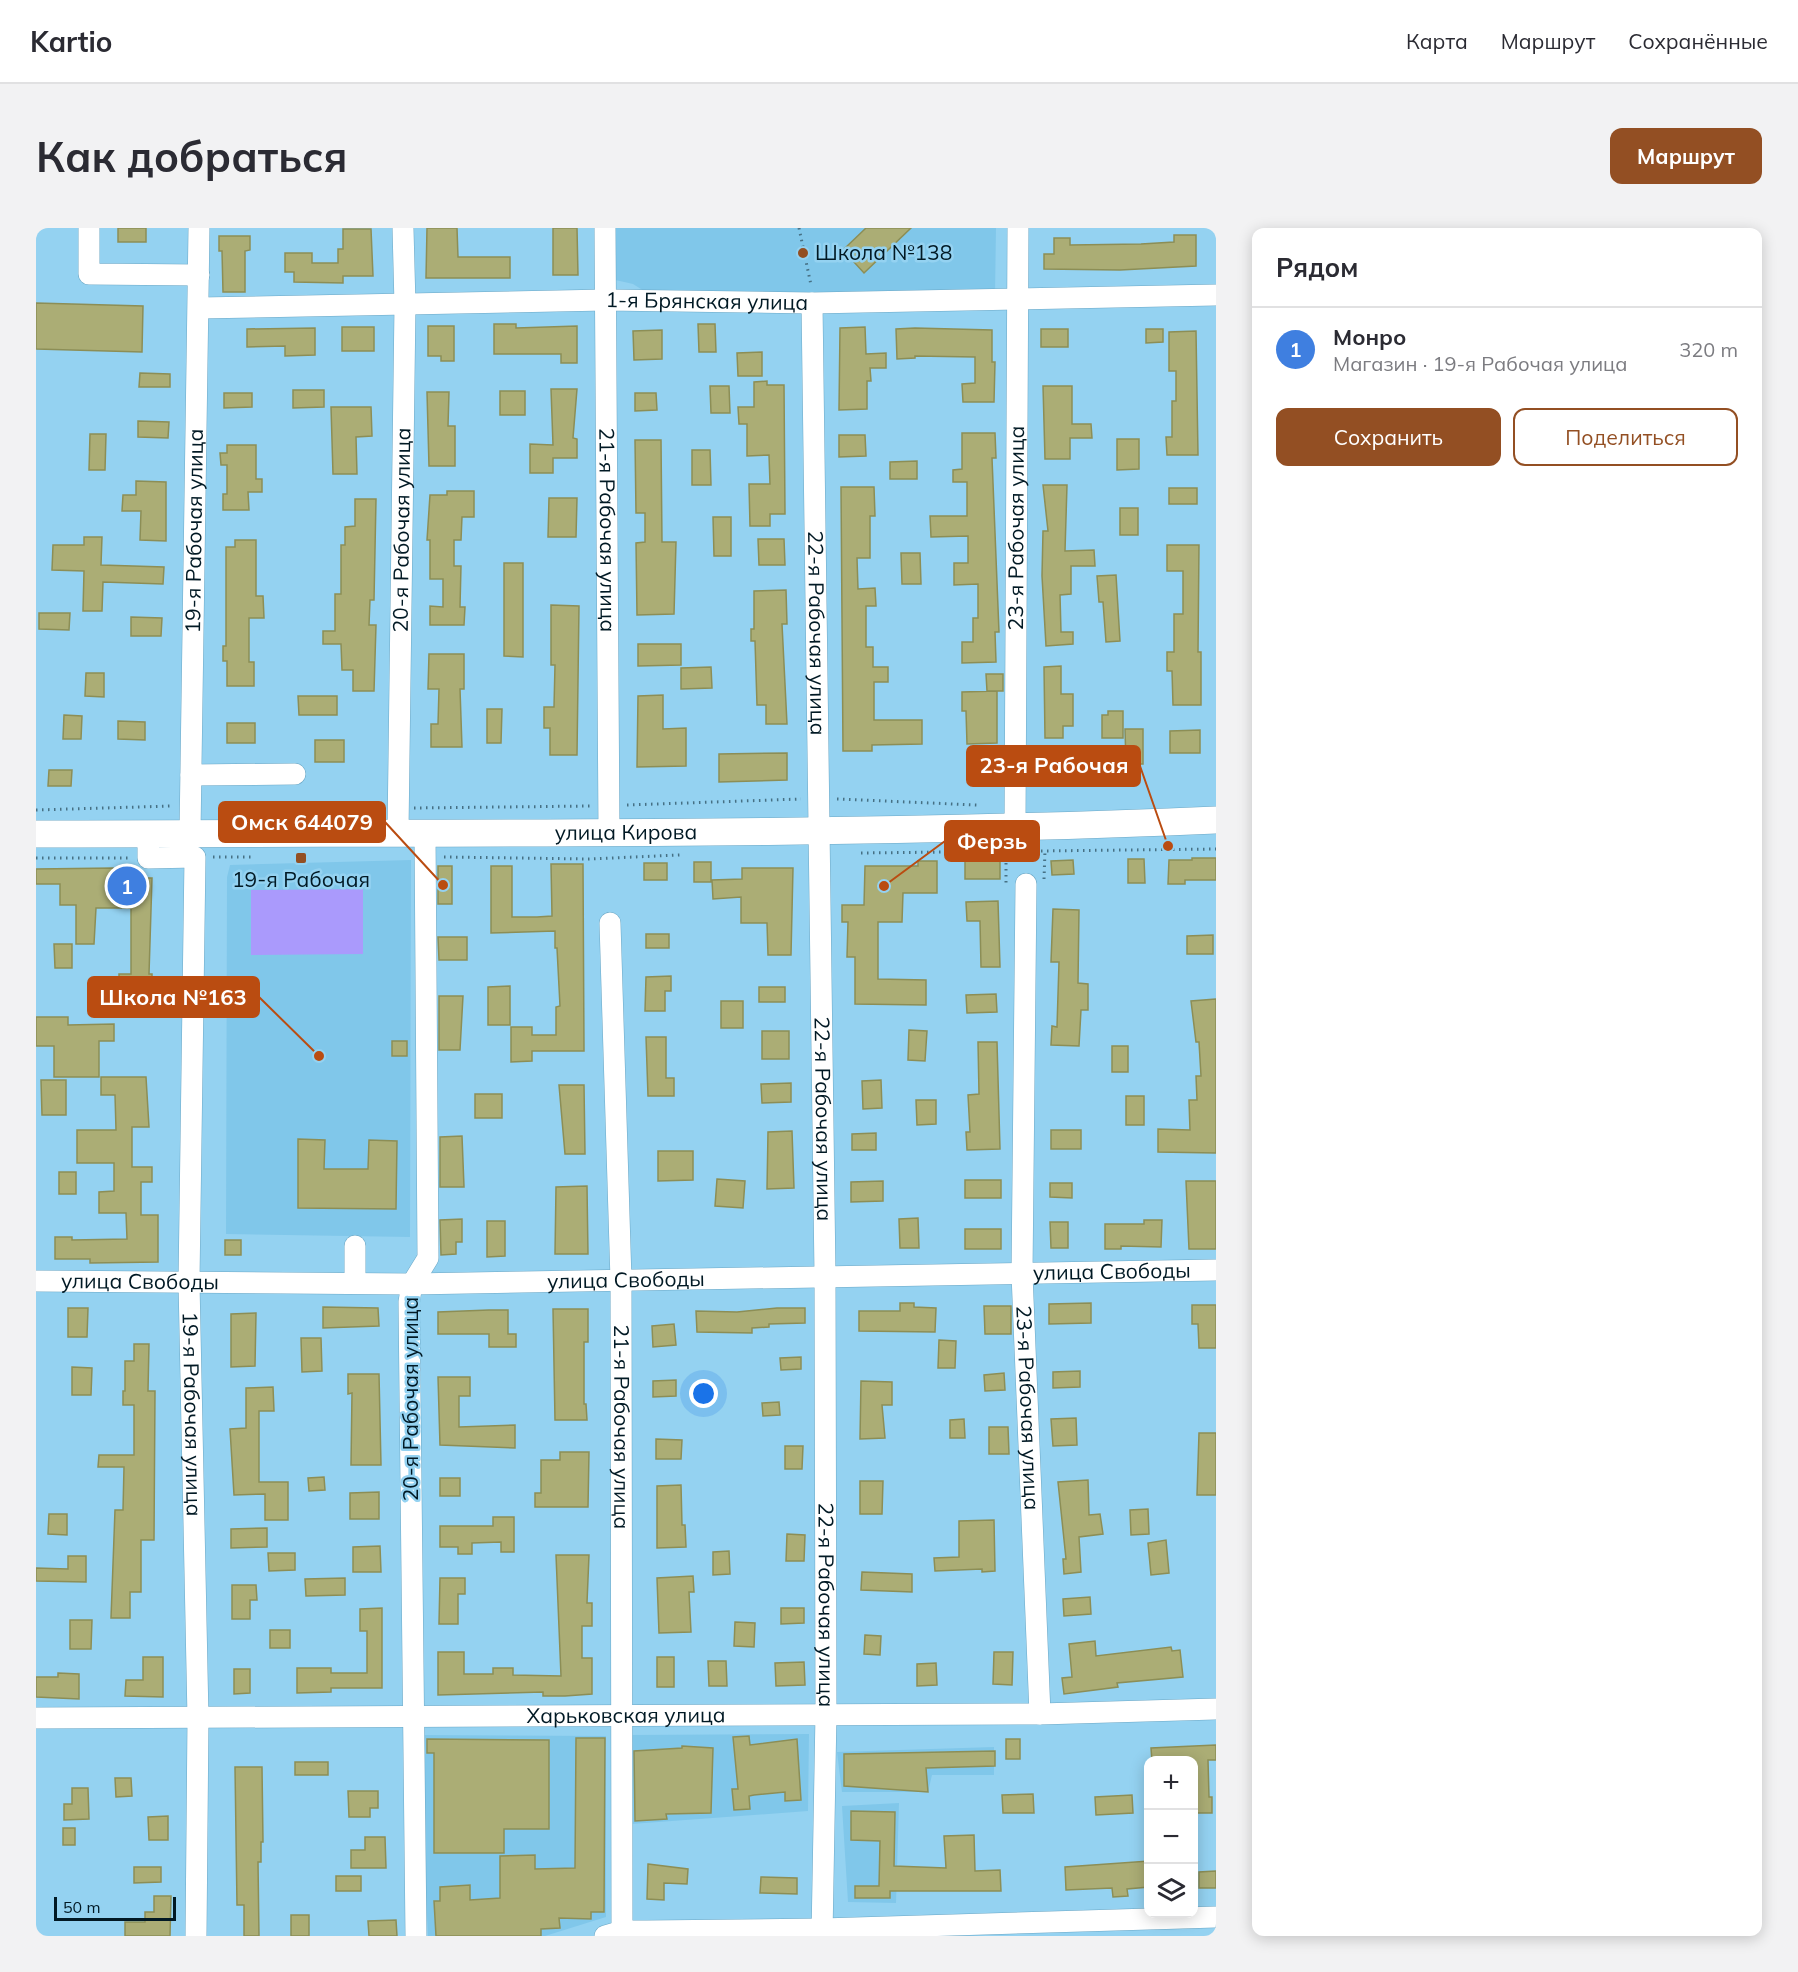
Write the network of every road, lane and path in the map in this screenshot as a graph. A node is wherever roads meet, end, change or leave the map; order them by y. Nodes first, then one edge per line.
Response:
1 (89, 228) edge
2 (199, 228) edge
3 (403, 228) edge
4 (605, 228) edge
5 (799, 228) edge
6 (1018, 228) edge
7 (200, 275) junction
8 (1216, 296) edge
9 (1017, 299) junction
10 (606, 300) junction
11 (812, 303) junction
12 (405, 305) junction
13 (199, 308) junction
14 (295, 774) dead end
15 (191, 775) junction
16 (1216, 820) edge
17 (1015, 828) junction
18 (820, 831) junction
19 (398, 832) junction
20 (425, 832) junction
21 (609, 832) junction
22 (36, 834) edge
23 (190, 834) junction
24 (148, 846) junction
25 (36, 858) edge
26 (1026, 884) dead end
27 (610, 923) dead end
28 (355, 1246) dead end
29 (1216, 1270) edge
30 (1022, 1274) junction
31 (825, 1275) junction
32 (621, 1280) junction
33 (36, 1281) edge
34 (189, 1282) junction
35 (355, 1283) junction
36 (412, 1284) junction
37 (1216, 1709) edge
38 (826, 1713) junction
39 (1040, 1714) junction
40 (620, 1715) junction
41 (413, 1717) junction
42 (36, 1718) edge
43 (198, 1718) junction
44 (1216, 1917) edge
45 (822, 1933) edge
46 (614, 1934) edge
47 (196, 1936) edge
48 (416, 1936) edge

1 - 7 street
2 - 7 street, 19-я Рабочая улица
3 - 12 street, 20-я Рабочая улица
4 - 10 street, 21-я Рабочая улица
5 - 11 path
6 - 9 street, 23-я Рабочая улица
7 - 13 street, 19-я Рабочая улица
8 - 9 street, 1-я Брянская улица
9 - 11 street, 1-я Брянская улица
9 - 17 street, 23-я Рабочая улица
10 - 11 street, 1-я Брянская улица
10 - 12 street, 1-я Брянская улица
10 - 21 street, 21-я Рабочая улица
11 - 18 street, 22-я Рабочая улица
12 - 13 street, 1-я Брянская улица
12 - 19 street, 20-я Рабочая улица
13 - 15 street, 19-я Рабочая улица
14 - 15 street
15 - 23 street, 19-я Рабочая улица
16 - 17 main road, улица Кирова
17 - 18 main road, улица Кирова
18 - 21 main road, улица Кирова
18 - 31 street, 22-я Рабочая улица
19 - 20 main road, улица Кирова
19 - 23 main road, улица Кирова
20 - 21 main road, улица Кирова
20 - 36 street, 20-я Рабочая улица
22 - 24 main road, улица Кирова
23 - 24 main road, улица Кирова
24 - 25 path
24 - 34 street, 19-я Рабочая улица
26 - 30 street, 23-я Рабочая улица
27 - 32 street, 21-я Рабочая улица
28 - 35 street
29 - 30 street, улица Свободы
30 - 31 street, улица Свободы
30 - 39 street, 23-я Рабочая улица
31 - 32 street, улица Свободы
31 - 38 street, 22-я Рабочая улица
32 - 36 street, улица Свободы
32 - 40 street, 21-я Рабочая улица
33 - 34 street, улица Свободы
34 - 35 street, улица Свободы
34 - 43 street, 19-я Рабочая улица
35 - 36 street, улица Свободы
36 - 41 street, 20-я Рабочая улица
37 - 39 street, Харьковская улица
38 - 39 street, Харьковская улица
38 - 40 street, Харьковская улица
38 - 45 street, 22-я Рабочая улица
40 - 41 street, Харьковская улица
40 - 46 street, 21-я Рабочая улица
41 - 43 street, Харьковская улица
41 - 48 street, 20-я Рабочая улица
42 - 43 street, Харьковская улица
43 - 47 street, 19-я Рабочая улица
44 - 45 street
45 - 46 street

